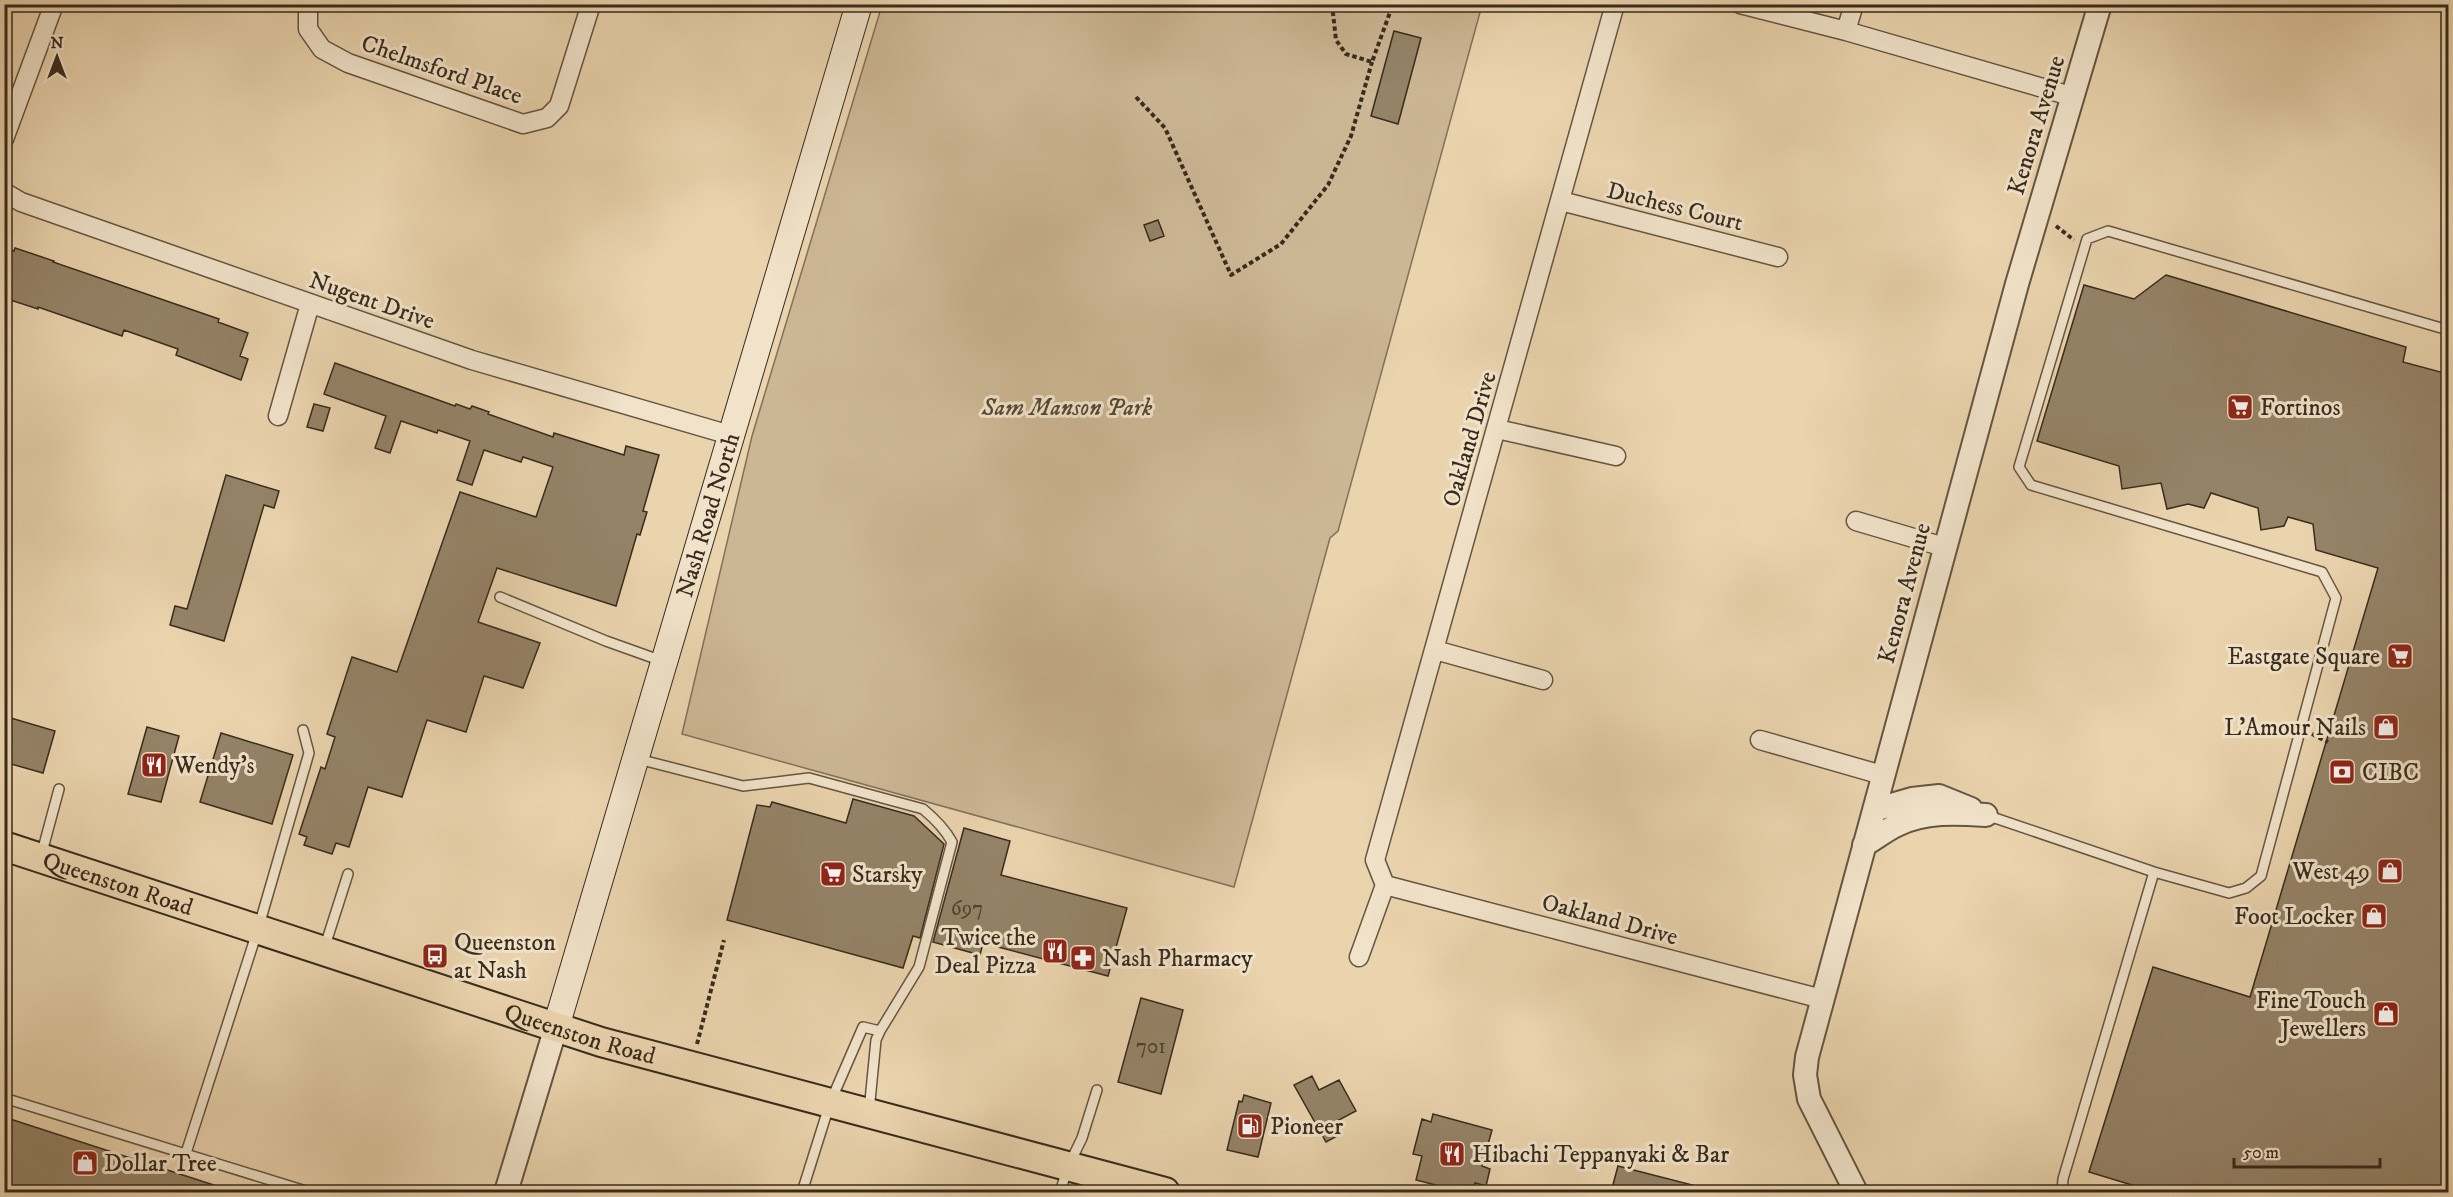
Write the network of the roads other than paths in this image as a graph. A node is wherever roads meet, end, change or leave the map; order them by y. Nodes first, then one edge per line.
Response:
1 (54, 4) edge
2 (308, 4) edge
3 (591, 4) edge
4 (859, 4) edge
5 (1614, 4) edge
6 (1740, 4) edge
7 (1854, 4) edge
8 (2100, 4) edge
9 (1846, 31) junction
10 (2074, 97) junction
11 (4, 139) edge
12 (4, 192) edge
13 (1561, 201) junction
14 (1778, 257) dead end
15 (310, 304) junction
16 (2448, 330) edge
17 (278, 416) dead end
18 (1497, 429) junction
19 (730, 435) junction
20 (1616, 456) dead end
21 (1856, 520) dead end
22 (1944, 547) junction
23 (500, 597) dead end
24 (1435, 650) junction
25 (664, 662) junction
26 (1543, 680) dead end
27 (303, 730) dead end
28 (1760, 740) dead end
29 (636, 758) junction
30 (1882, 775) junction
31 (59, 789) dead end
32 (1874, 810) junction
33 (1986, 815) junction
34 (1864, 845) junction
35 (4, 846) edge
36 (40, 858) junction
37 (2154, 872) junction
38 (348, 874) dead end
39 (1385, 885) junction
40 (258, 929) junction
41 (324, 951) junction
42 (1359, 957) dead end
43 (1822, 999) junction
44 (556, 1027) junction
45 (880, 1031) junction
46 (1096, 1090) dead end
47 (4, 1098) edge
48 (830, 1103) junction
49 (869, 1113) junction
50 (186, 1154) junction
51 (1064, 1180) edge
52 (309, 1192) edge
53 (506, 1192) edge
54 (802, 1192) edge
55 (1165, 1192) edge
56 (1856, 1192) edge
57 (2065, 1192) edge

1 - 11 street
2 - 3 street, Chelmsford Place
4 - 19 main road, Nash Road North
5 - 13 street, Oakland Drive
6 - 9 street
7 - 9 street
8 - 10 street, Kenora Avenue
9 - 10 street
10 - 22 street, Kenora Avenue
12 - 15 street, Nugent Drive
13 - 14 street, Duchess Court
13 - 18 street, Oakland Drive
15 - 17 street
15 - 19 street, Nugent Drive
16 - 37 lane
18 - 20 street
18 - 24 street, Oakland Drive
19 - 25 main road, Nash Road North
21 - 22 street
22 - 30 street, Kenora Avenue
23 - 25 lane
24 - 26 street
24 - 39 street, Oakland Drive
25 - 29 main road, Nash Road North
27 - 40 lane
28 - 30 street
29 - 44 main road, Nash Road North
29 - 45 lane
30 - 32 street, Kenora Avenue
31 - 36 lane
32 - 33 street
32 - 34 street, Kenora Avenue
33 - 34 street
33 - 37 lane
34 - 43 street, Kenora Avenue
35 - 36 main road, Queenston Road
36 - 40 main road, Queenston Road
37 - 57 lane
38 - 41 lane
39 - 42 street
39 - 43 street, Oakland Drive
40 - 41 main road, Queenston Road
40 - 50 lane
41 - 44 main road, Queenston Road
43 - 56 street, Kenora Avenue
44 - 48 main road, Queenston Road
44 - 53 street
45 - 48 lane
45 - 49 lane
46 - 51 lane
47 - 50 lane
48 - 49 main road, Queenston Road
48 - 54 lane
49 - 51 main road, Queenston Road
50 - 52 lane
51 - 55 main road, Queenston Road

